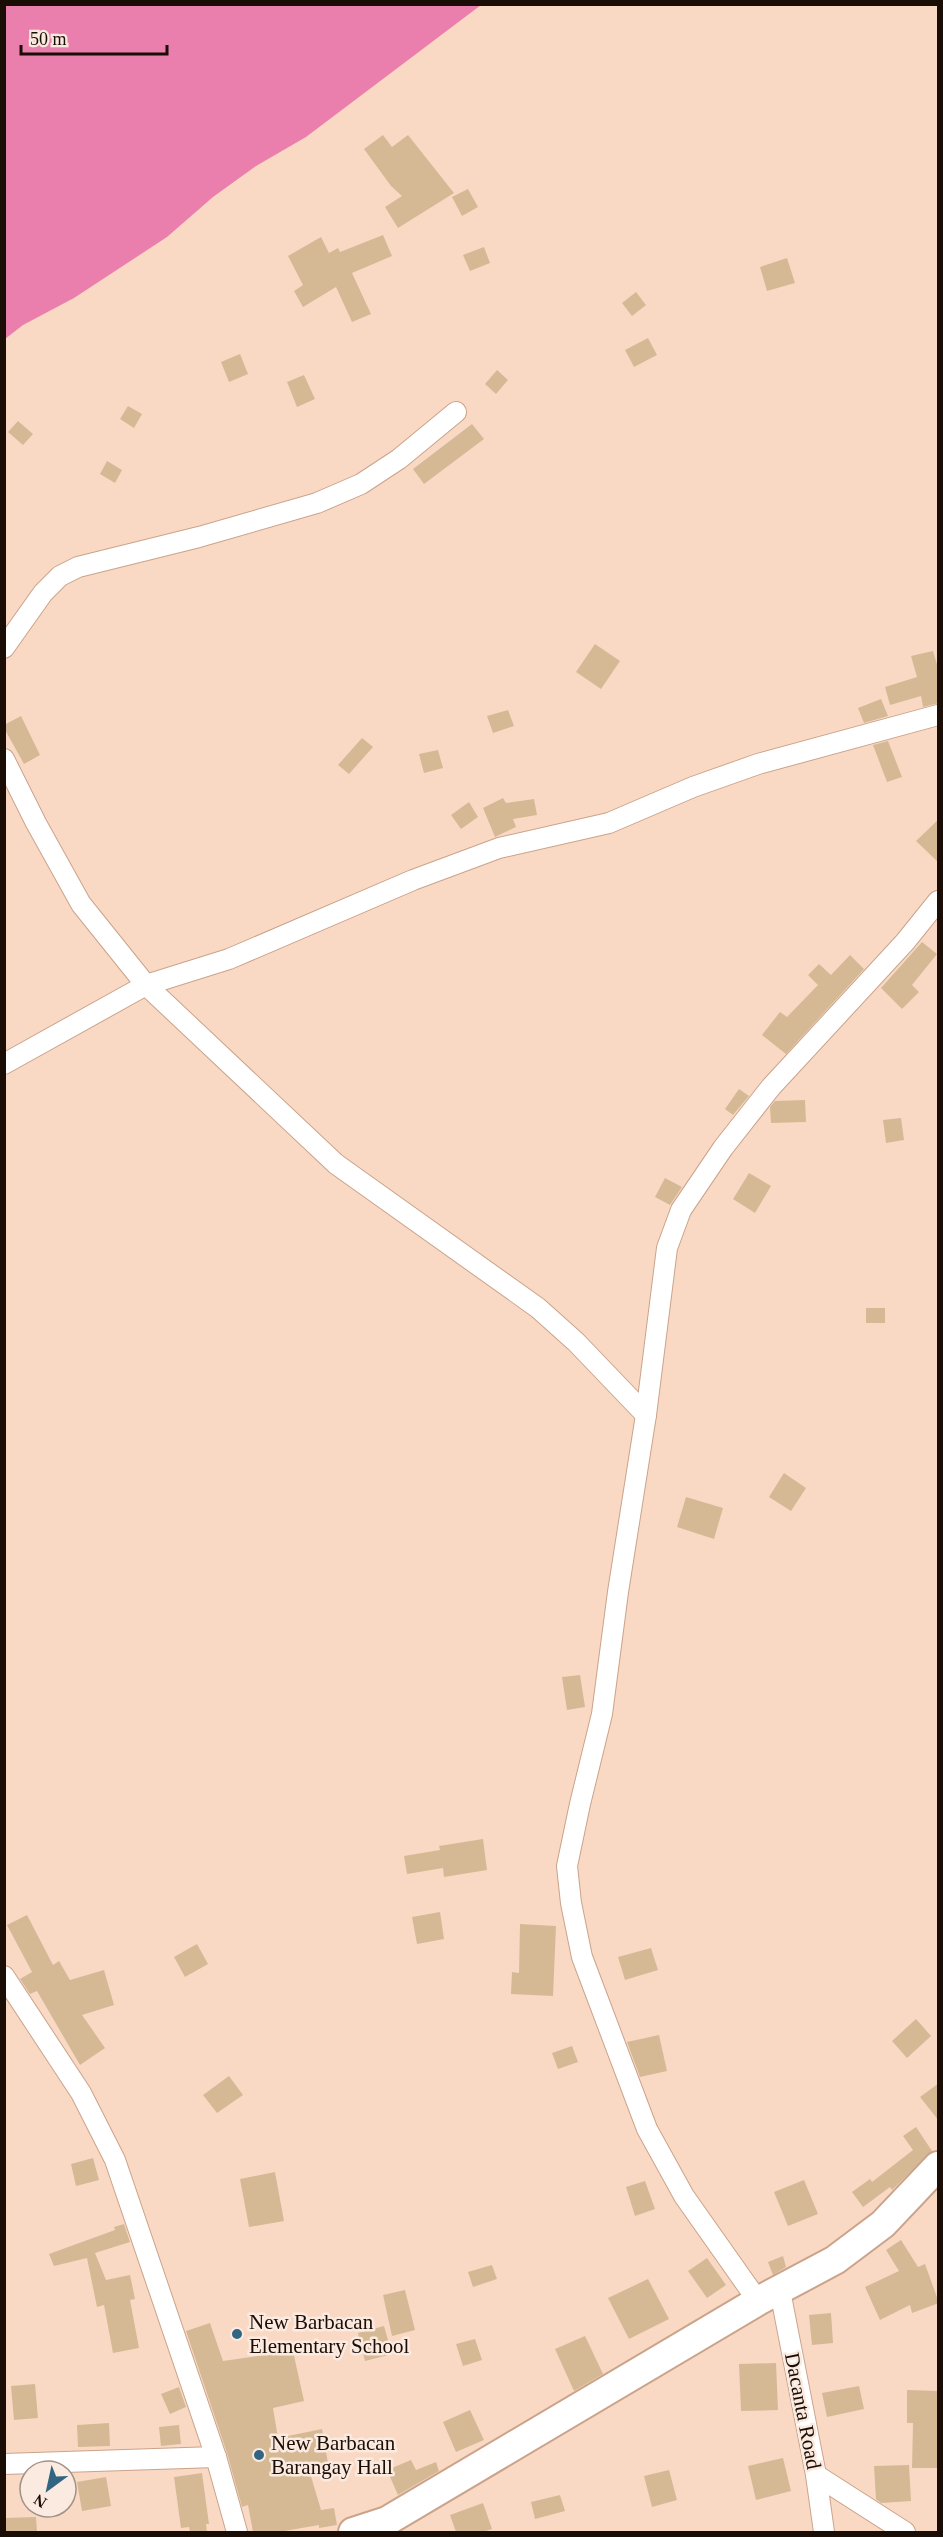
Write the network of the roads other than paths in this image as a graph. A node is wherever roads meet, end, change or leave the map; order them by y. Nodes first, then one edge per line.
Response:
1 (456, 412) dead end
2 (4, 648) edge
3 (939, 716) edge
4 (4, 759) edge
5 (939, 901) edge
6 (146, 985) junction
7 (4, 1064) edge
8 (646, 1415) junction
9 (4, 1976) edge
10 (939, 2166) edge
11 (769, 2296) junction
12 (216, 2457) junction
13 (4, 2464) edge
14 (816, 2475) junction
15 (237, 2532) edge
16 (353, 2532) edge
17 (824, 2532) edge
18 (905, 2532) edge

1 - 2 street
3 - 6 street
4 - 6 street
5 - 8 street
6 - 7 street
6 - 8 street
8 - 11 street
9 - 12 street
10 - 11 street
11 - 14 street, Dacanta Road
11 - 16 street
12 - 13 street
12 - 15 street
14 - 17 street, Dacanta Road
14 - 18 street

